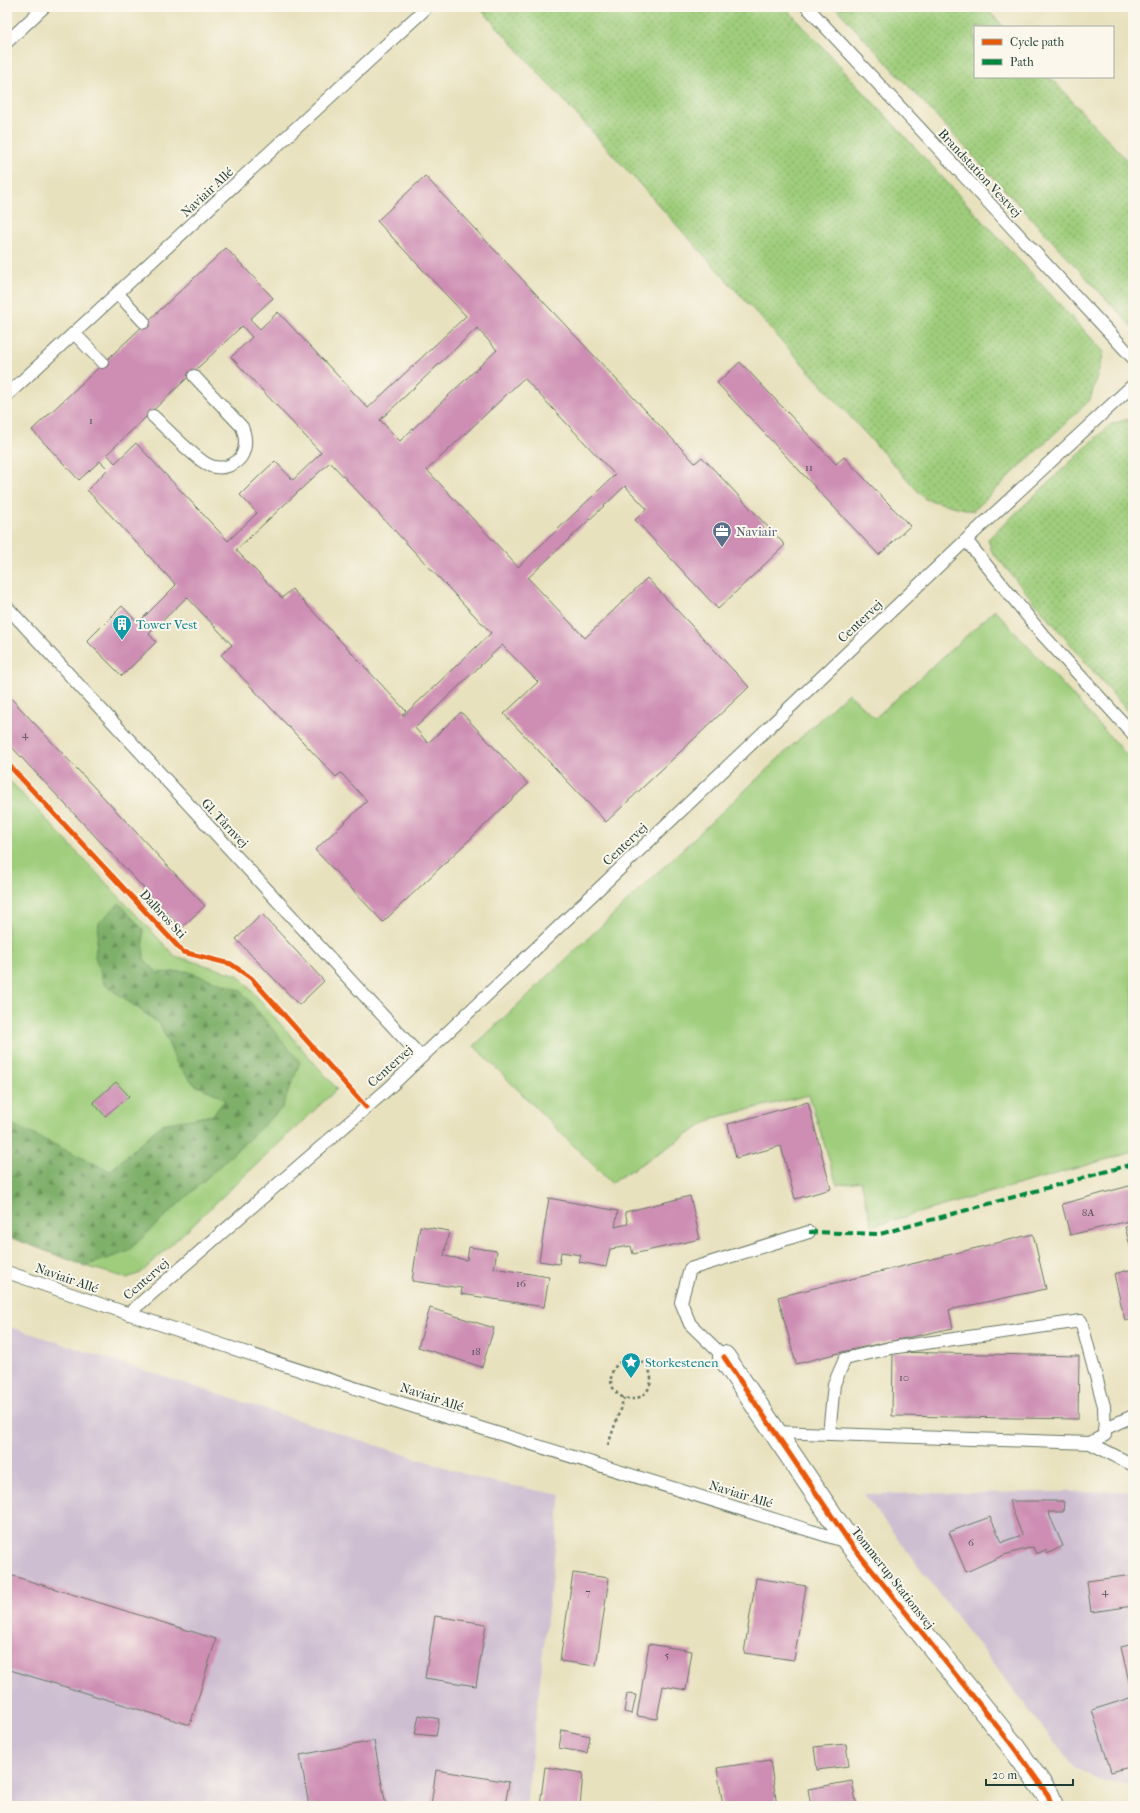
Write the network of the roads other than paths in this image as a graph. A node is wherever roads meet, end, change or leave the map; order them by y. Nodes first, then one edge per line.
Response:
1 (44, 7) edge
2 (807, 7) edge
3 (425, 8) edge
4 (7, 42) edge
5 (118, 294) junction
6 (144, 322) dead end
7 (74, 333) junction
8 (1133, 358) edge
9 (102, 362) dead end
10 (194, 376) dead end
11 (1133, 385) edge
12 (7, 395) edge
13 (153, 416) dead end
14 (966, 540) junction
15 (7, 607) edge
16 (1133, 734) edge
17 (421, 1057) junction
18 (809, 1232) dead end
19 (7, 1272) edge
20 (128, 1314) junction
21 (724, 1357) joint
22 (1133, 1416) edge
23 (1104, 1429) junction
24 (774, 1432) junction
25 (829, 1434) junction
26 (1090, 1443) junction
27 (1133, 1465) edge
28 (850, 1542) junction
29 (1052, 1806) edge

1 - 4 lane
2 - 8 lane, Brandstation Vestvej
3 - 5 lane, Naviair Allé
5 - 6 lane
5 - 7 lane, Naviair Allé
7 - 9 lane
7 - 12 lane, Naviair Allé
10 - 13 lane
11 - 14 lane, Centervej
14 - 16 lane
14 - 17 lane, Centervej
15 - 17 lane, Gl. Tårnvej
17 - 20 lane, Centervej
18 - 21 lane
19 - 20 lane, Naviair Allé
20 - 28 lane, Naviair Allé
21 - 24 street, Tømmerup Stationsvej
22 - 23 lane
23 - 25 lane
23 - 26 lane
24 - 25 lane
24 - 28 street, Tømmerup Stationsvej
25 - 26 lane
26 - 27 lane
28 - 29 street, Tømmerup Stationsvej

